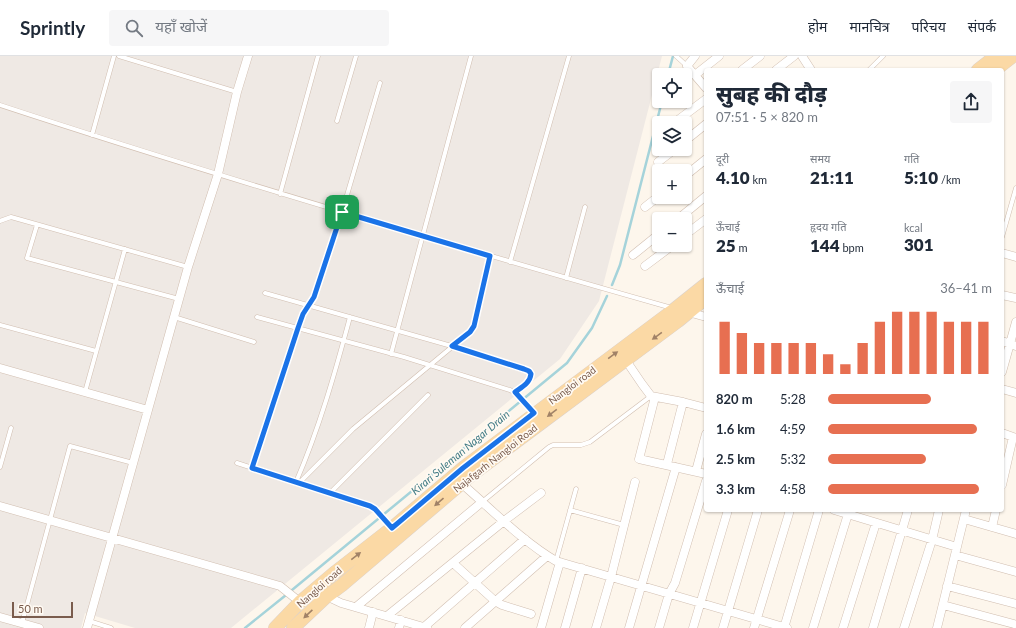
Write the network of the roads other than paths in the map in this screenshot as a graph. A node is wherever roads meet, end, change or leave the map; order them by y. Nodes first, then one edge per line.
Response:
1 (114, 56) edge
2 (119, 56) edge
3 (248, 56) edge
4 (318, 56) edge
5 (356, 56) edge
6 (471, 56) edge
7 (569, 56) edge
8 (676, 56) edge
9 (695, 56) edge
10 (719, 56) edge
11 (760, 56) edge
12 (794, 56) edge
13 (802, 56) edge
14 (884, 56) edge
15 (996, 56) edge
16 (1013, 56) edge
17 (684, 63) junction
18 (745, 68) edge
19 (779, 68) edge
20 (810, 68) edge
21 (871, 68) edge
22 (981, 68) edge
23 (998, 68) edge
24 (695, 75) junction
25 (380, 83) dead end
26 (704, 86) edge
27 (237, 92) junction
28 (704, 100) edge
29 (0, 105) edge
30 (683, 116) edge
31 (337, 121) dead end
32 (704, 126) edge
33 (92, 135) junction
34 (692, 135) edge
35 (666, 156) edge
36 (704, 161) edge
37 (658, 162) dead end
38 (692, 170) edge
39 (218, 174) junction
40 (1016, 188) edge
41 (280, 194) junction
42 (704, 198) edge
43 (652, 202) edge
44 (585, 207) dead end
45 (645, 207) dead end
46 (342, 212) junction
47 (687, 212) edge
48 (0, 221) edge
49 (704, 221) edge
50 (37, 225) junction
51 (1004, 229) edge
52 (692, 230) edge
53 (423, 236) junction
54 (652, 240) edge
55 (124, 249) junction
56 (664, 252) edge
57 (1004, 254) edge
58 (633, 255) dead end
59 (490, 256) junction
60 (1016, 257) edge
61 (510, 262) junction
62 (645, 266) dead end
63 (188, 267) junction
64 (566, 278) junction
65 (115, 282) junction
66 (704, 286) edge
67 (265, 293) dead end
68 (1004, 295) edge
69 (1016, 298) edge
70 (179, 299) junction
71 (704, 299) edge
72 (309, 305) junction
73 (682, 311) junction
74 (704, 316) edge
75 (174, 317) junction
76 (257, 317) dead end
77 (350, 317) junction
78 (1016, 322) edge
79 (0, 324) edge
80 (298, 328) junction
81 (397, 330) junction
82 (344, 340) junction
83 (254, 342) dead end
84 (1009, 344) edge
85 (452, 346) junction
86 (96, 351) junction
87 (391, 354) junction
88 (626, 359) junction
89 (1004, 364) edge
90 (430, 365) junction
91 (0, 368) edge
92 (1004, 390) edge
93 (84, 392) junction
94 (1016, 393) edge
95 (517, 394) junction
96 (428, 395) dead end
97 (653, 396) junction
98 (683, 402) junction
99 (704, 407) edge
100 (531, 409) junction
101 (148, 410) junction
102 (11, 428) dead end
103 (1004, 434) edge
104 (1015, 438) edge
105 (704, 441) edge
106 (133, 463) junction
107 (237, 463) dead end
108 (666, 464) junction
109 (0, 467) edge
110 (676, 467) junction
111 (252, 468) junction
112 (696, 471) junction
113 (704, 473) edge
114 (1004, 478) edge
115 (297, 482) junction
116 (635, 482) dead end
117 (461, 483) junction
118 (576, 488) dead end
119 (704, 488) edge
120 (330, 493) junction
121 (541, 493) dead end
122 (482, 502) junction
123 (0, 506) edge
124 (570, 510) junction
125 (727, 512) edge
126 (757, 512) edge
127 (789, 512) edge
128 (818, 512) edge
129 (841, 512) edge
130 (864, 512) edge
131 (908, 512) edge
132 (939, 512) edge
133 (966, 512) edge
134 (996, 512) edge
135 (848, 514) junction
136 (862, 519) junction
137 (964, 519) junction
138 (50, 520) junction
139 (504, 521) junction
140 (876, 523) junction
141 (388, 524) junction
142 (624, 525) junction
143 (992, 527) junction
144 (903, 531) junction
145 (1016, 534) edge
146 (112, 538) junction
147 (525, 539) junction
148 (932, 540) junction
149 (956, 551) junction
150 (547, 556) junction
151 (558, 561) junction
152 (453, 562) junction
153 (582, 568) junction
154 (1016, 572) edge
155 (611, 577) junction
156 (475, 583) junction
157 (641, 586) junction
158 (947, 586) junction
159 (321, 593) junction
160 (669, 594) junction
161 (495, 601) junction
162 (300, 602) junction
163 (700, 603) junction
164 (1016, 604) edge
165 (943, 605) junction
166 (356, 607) junction
167 (728, 611) junction
168 (373, 612) junction
169 (531, 614) dead end
170 (387, 616) junction
171 (0, 617) edge
172 (757, 619) junction
173 (22, 623) junction
174 (400, 624) edge
175 (1014, 624) dead end
176 (88, 625) edge
177 (39, 628) edge
178 (111, 628) edge
179 (274, 628) edge
180 (293, 628) edge
181 (368, 628) edge
182 (425, 628) edge
183 (465, 628) edge
184 (541, 628) edge
185 (565, 628) edge
186 (596, 628) edge
187 (630, 628) edge
188 (659, 628) edge
189 (694, 628) edge
190 (723, 628) edge
191 (754, 628) edge
192 (785, 628) edge
193 (813, 628) edge
194 (843, 628) edge
195 (874, 628) edge
196 (904, 628) edge
197 (938, 628) edge

1 - 33 lane
2 - 27 lane
3 - 27 street
4 - 41 lane
5 - 31 lane
6 - 53 lane
7 - 61 lane
8 - 17 lane
9 - 17 street
10 - 24 street
11 - 18 street
12 - 19 street
13 - 20 street
14 - 21 lane
15 - 22 main road
16 - 23 main road
17 - 24 street
24 - 26 street
25 - 46 lane
27 - 39 street
28 - 30 street
29 - 33 lane
32 - 34 street
33 - 39 lane
35 - 37 street
36 - 38 street
39 - 41 lane
39 - 63 street
40 - 51 lane
41 - 46 lane
42 - 47 street
43 - 45 street
44 - 64 lane
46 - 53 lane
46 - 72 lane
48 - 50 lane
49 - 52 street
50 - 55 lane
50 - 65 lane
53 - 59 lane
53 - 81 lane
54 - 58 street
55 - 63 lane
55 - 65 lane
56 - 62 street
57 - 60 street
59 - 61 lane
59 - 85 lane
61 - 64 lane
63 - 70 street
64 - 73 lane
65 - 70 lane
65 - 86 lane
66 - 73 main road, Nangloi road
67 - 72 lane
68 - 69 street
70 - 75 street
71 - 73 main road, Najafgarh Nangloi Road
72 - 77 lane
72 - 80 lane
73 - 74 street
73 -> 88 main road, Najafgarh Nangloi Road
100 -> 73 main road, Nangloi road
75 - 83 lane
75 - 101 street
76 - 80 lane
77 - 81 lane
77 - 82 lane
78 - 84 street
79 - 86 lane
80 - 82 lane
80 - 111 lane
81 - 85 lane
81 - 87 lane
82 - 87 lane
82 - 115 lane
84 - 89 street
85 - 90 lane
85 - 95 lane
86 - 93 lane
87 - 90 lane
88 - 97 street
88 -> 117 main road, Najafgarh Nangloi Road
90 - 95 lane
90 - 115 lane
91 - 93 street
92 - 94 street
93 - 101 street
95 - 100 lane
96 - 120 lane
97 - 98 street
97 - 108 street
97 - 122 lane
98 - 99 street
98 - 108 street
100 - 141 main road, Nangloi road
101 - 106 street
102 - 109 lane
103 - 104 street
104 - 114 street
105 - 112 street
106 - 138 lane
106 - 146 street
107 - 111 lane
108 - 110 street
110 - 112 street
110 - 157 street
111 - 115 lane
112 - 113 street
115 - 120 lane
116 - 142 street
117 - 122 street
117 -> 159 main road, Najafgarh Nangloi Road
118 - 124 lane
119 - 160 street
120 - 141 lane
121 - 139 street
122 - 139 street
122 - 166 street
123 - 138 street
124 - 142 lane
124 - 151 lane
125 - 163 street
126 - 167 street
127 - 172 street
128 - 192 street
129 - 135 street
130 - 136 street
131 - 144 street
132 - 148 street
133 - 137 street
134 - 143 street
135 - 136 street
135 - 193 street
136 - 140 street
137 - 143 street
137 - 149 street
138 - 146 street
138 - 173 lane
139 - 147 street
139 - 152 street
140 - 144 street
140 - 194 street
159 -> 141 main road, Nangloi road
142 - 155 street
143 - 145 street
144 - 148 street
144 - 195 street
146 - 162 street
146 - 176 street
147 - 150 street
147 - 156 street
148 - 149 street
148 - 196 street
149 - 154 street
149 - 158 street
150 - 151 street
150 - 161 street
151 - 153 street
151 - 184 street
152 - 156 street
152 - 170 street
153 - 155 street
153 - 185 street
155 - 157 street
155 - 186 street
156 - 161 street
156 - 182 street
157 - 160 street
157 - 187 street
158 - 164 street
158 - 165 street
159 - 162 main road, Nangloi road
159 - 166 street
159 -> 180 main road, Najafgarh Nangloi Road
160 - 163 street
160 - 188 street
161 - 169 street
161 - 183 street
162 - 179 main road, Nangloi road
163 - 167 street
163 - 189 street
165 - 175 street
165 - 197 street
166 - 168 street
167 - 172 street
167 - 190 street
168 - 170 street
168 - 181 street
170 - 174 street
171 - 173 street
172 - 191 street
172 - 192 street
173 - 177 street
174 - 182 street
176 - 178 lane

